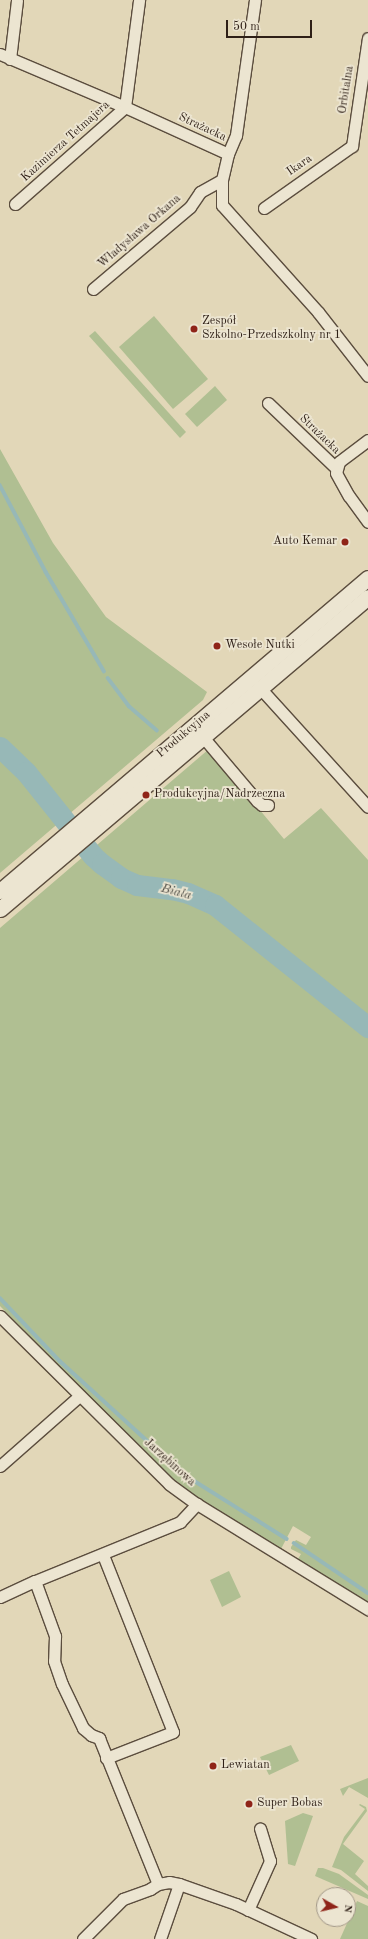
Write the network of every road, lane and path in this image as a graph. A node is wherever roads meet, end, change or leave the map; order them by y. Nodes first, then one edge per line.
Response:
1 (17, 0) edge
2 (139, 0) edge
3 (255, 0) edge
4 (368, 38) edge
5 (5, 57) edge
6 (125, 107) junction
7 (352, 146) joint
8 (228, 154) junction
9 (222, 180) junction
10 (15, 204) dead end
11 (264, 208) dead end
12 (93, 289) dead end
13 (368, 376) edge
14 (268, 403) dead end
15 (368, 440) edge
16 (336, 468) junction
17 (368, 522) edge
18 (368, 578) edge
19 (368, 597) edge
20 (261, 688) junction
21 (203, 737) junction
22 (268, 806) dead end
23 (368, 807) edge
24 (87, 827) junction
25 (60, 849) junction
26 (0, 891) edge
27 (0, 910) edge
28 (0, 1316) edge
29 (79, 1396) junction
30 (0, 1466) edge
31 (197, 1504) junction
32 (103, 1555) junction
33 (35, 1581) junction
34 (0, 1597) edge
35 (368, 1609) edge
36 (106, 1758) junction
37 (260, 1828) dead end
38 (158, 1884) junction
39 (179, 1884) junction
40 (248, 1910) junction
41 (83, 1939) edge
42 (160, 1939) edge
43 (311, 1939) edge

1 - 5 street
2 - 6 street, Kazimierza Tetmajera
3 - 8 street
4 - 7 street, Orbitalna
5 - 6 street, Strażacka
6 - 8 street, Strażacka
6 - 10 street, Kazimierza Tetmajera
7 - 11 street, Ikara
8 - 9 street, Strażacka
9 - 12 street, Władysława Orkana
9 - 13 street, Strażacka
14 - 16 street, Strażacka
15 - 16 street, Strażacka
16 - 17 street, Strażacka
18 - 24 main road, Produkcyjna
19 - 20 main road, Produkcyjna
20 - 21 main road, Produkcyjna
20 - 23 street
21 - 22 street
21 - 24 main road, Produkcyjna
24 - 25 main road, Produkcyjna
25 - 26 main road, Produkcyjna
25 - 27 main road, Produkcyjna
28 - 29 street, Jarzębinowa
29 - 30 street
29 - 31 street, Jarzębinowa
31 - 32 street
31 - 35 street, Jarzębinowa
32 - 33 street
32 - 36 street
33 - 34 street
33 - 36 street
36 - 38 street
37 - 40 street
38 - 39 street
38 - 41 street
39 - 40 street
39 - 42 street
40 - 43 street

